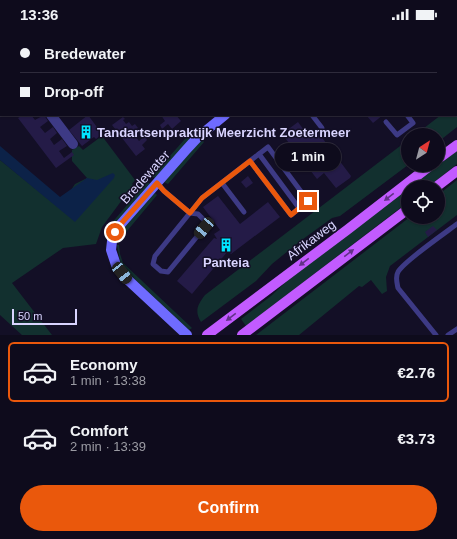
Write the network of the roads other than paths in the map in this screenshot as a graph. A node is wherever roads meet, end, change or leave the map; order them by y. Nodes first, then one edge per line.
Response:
1 (52, 116) edge
2 (223, 116) edge
3 (313, 116) edge
4 (408, 116) edge
5 (386, 122) dead end
6 (322, 128) dead end
7 (73, 144) dead end
8 (457, 144) edge
9 (445, 153) edge
10 (259, 154) junction
11 (250, 161) junction
12 (457, 171) edge
13 (422, 172) edge
14 (445, 180) edge
15 (157, 183) junction
16 (222, 183) junction
17 (299, 208) junction
18 (244, 212) dead end
19 (190, 213) junction
20 (401, 213) edge
21 (457, 224) edge
22 (457, 329) edge
23 (207, 334) edge
24 (187, 335) edge
25 (242, 335) edge
26 (436, 335) edge
27 (448, 335) edge

1 - 7 street
2 - 15 street, Bredewater
3 - 6 lane
4 - 5 lane
8 - 9 main road
10 - 11 lane
10 - 17 lane
10 - 17 lane
11 - 16 lane
11 - 17 lane
12 - 14 main road
13 -> 23 main road, Afrikaweg
15 - 19 lane
15 - 24 street, Bredewater
16 - 18 lane
16 - 19 lane
19 - 19 lane
25 -> 20 main road
21 - 26 lane
22 - 27 lane

